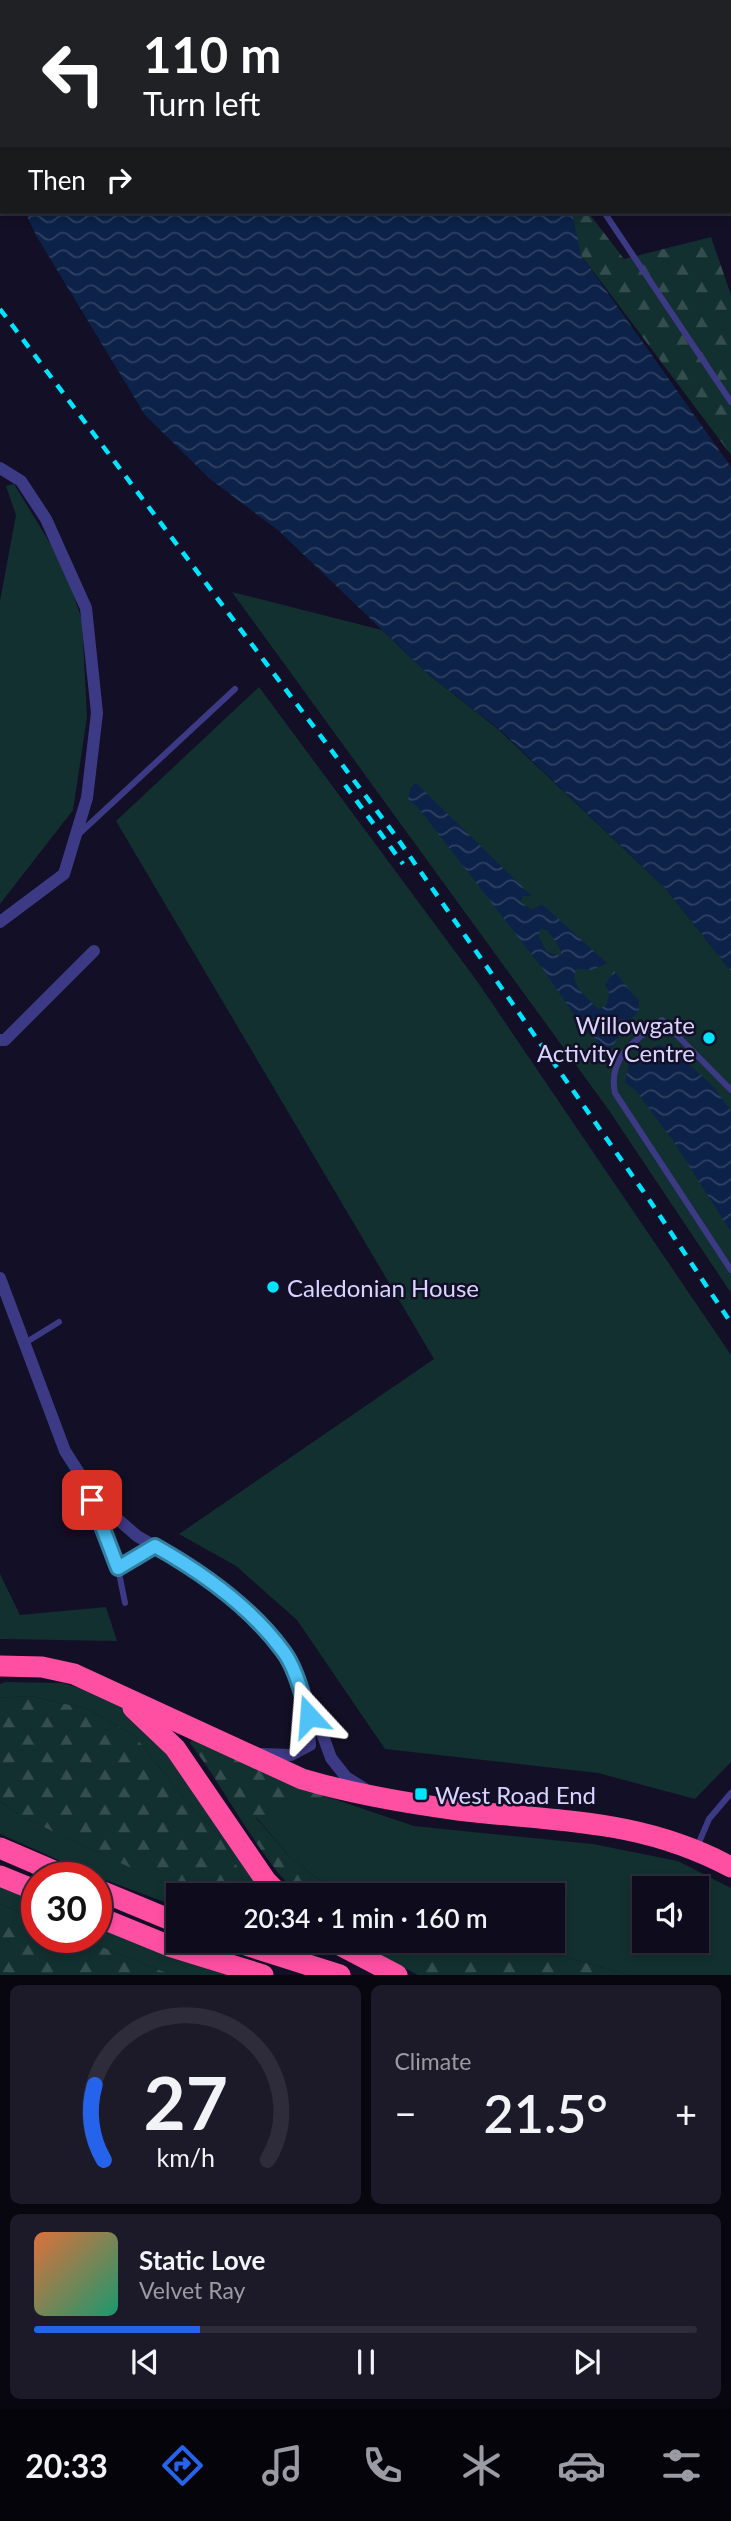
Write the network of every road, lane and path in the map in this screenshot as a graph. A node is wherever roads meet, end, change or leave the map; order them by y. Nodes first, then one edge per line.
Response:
1 (605, 214) edge
2 (731, 402) edge
3 (0, 468) edge
4 (235, 689) dead end
5 (75, 837) junction
6 (0, 922) edge
7 (94, 951) dead end
8 (0, 1040) edge
9 (731, 1090) edge
10 (731, 1270) edge
11 (0, 1278) edge
12 (59, 1322) dead end
13 (25, 1343) junction
14 (83, 1479) junction
15 (155, 1546) junction
16 (118, 1568) junction
17 (125, 1603) dead end
18 (0, 1666) edge
19 (42, 1667) junction
20 (0, 1674) edge
21 (300, 1690) junction
22 (232, 1746) junction
23 (731, 1793) edge
24 (377, 1797) junction
25 (0, 1847) edge
26 (696, 1849) junction
27 (34, 1862) edge
28 (731, 1867) edge
29 (0, 1876) edge
30 (268, 1883) edge
31 (21, 1885) edge
32 (112, 1896) edge
33 (166, 1918) edge
34 (112, 1923) edge
35 (271, 1953) edge
36 (355, 1953) edge
37 (263, 1975) edge
38 (340, 1975) edge
39 (397, 1975) edge

1 - 2 lane
3 - 5 street
4 - 5 lane
5 - 6 street
7 - 8 street
9 - 10 lane
11 - 13 street
12 - 13 lane
13 - 14 street
14 - 15 street
14 - 16 lane
15 - 16 lane
15 - 21 street
16 - 17 lane
18 - 19 highway
19 - 20 highway
19 - 22 highway
20 - 30 highway
21 - 22 street
21 - 24 street
22 - 24 highway
23 - 26 lane
24 - 26 highway
25 - 27 highway
26 - 28 highway
29 - 31 highway
32 - 33 highway
34 - 37 highway
35 - 38 highway
36 - 39 highway

